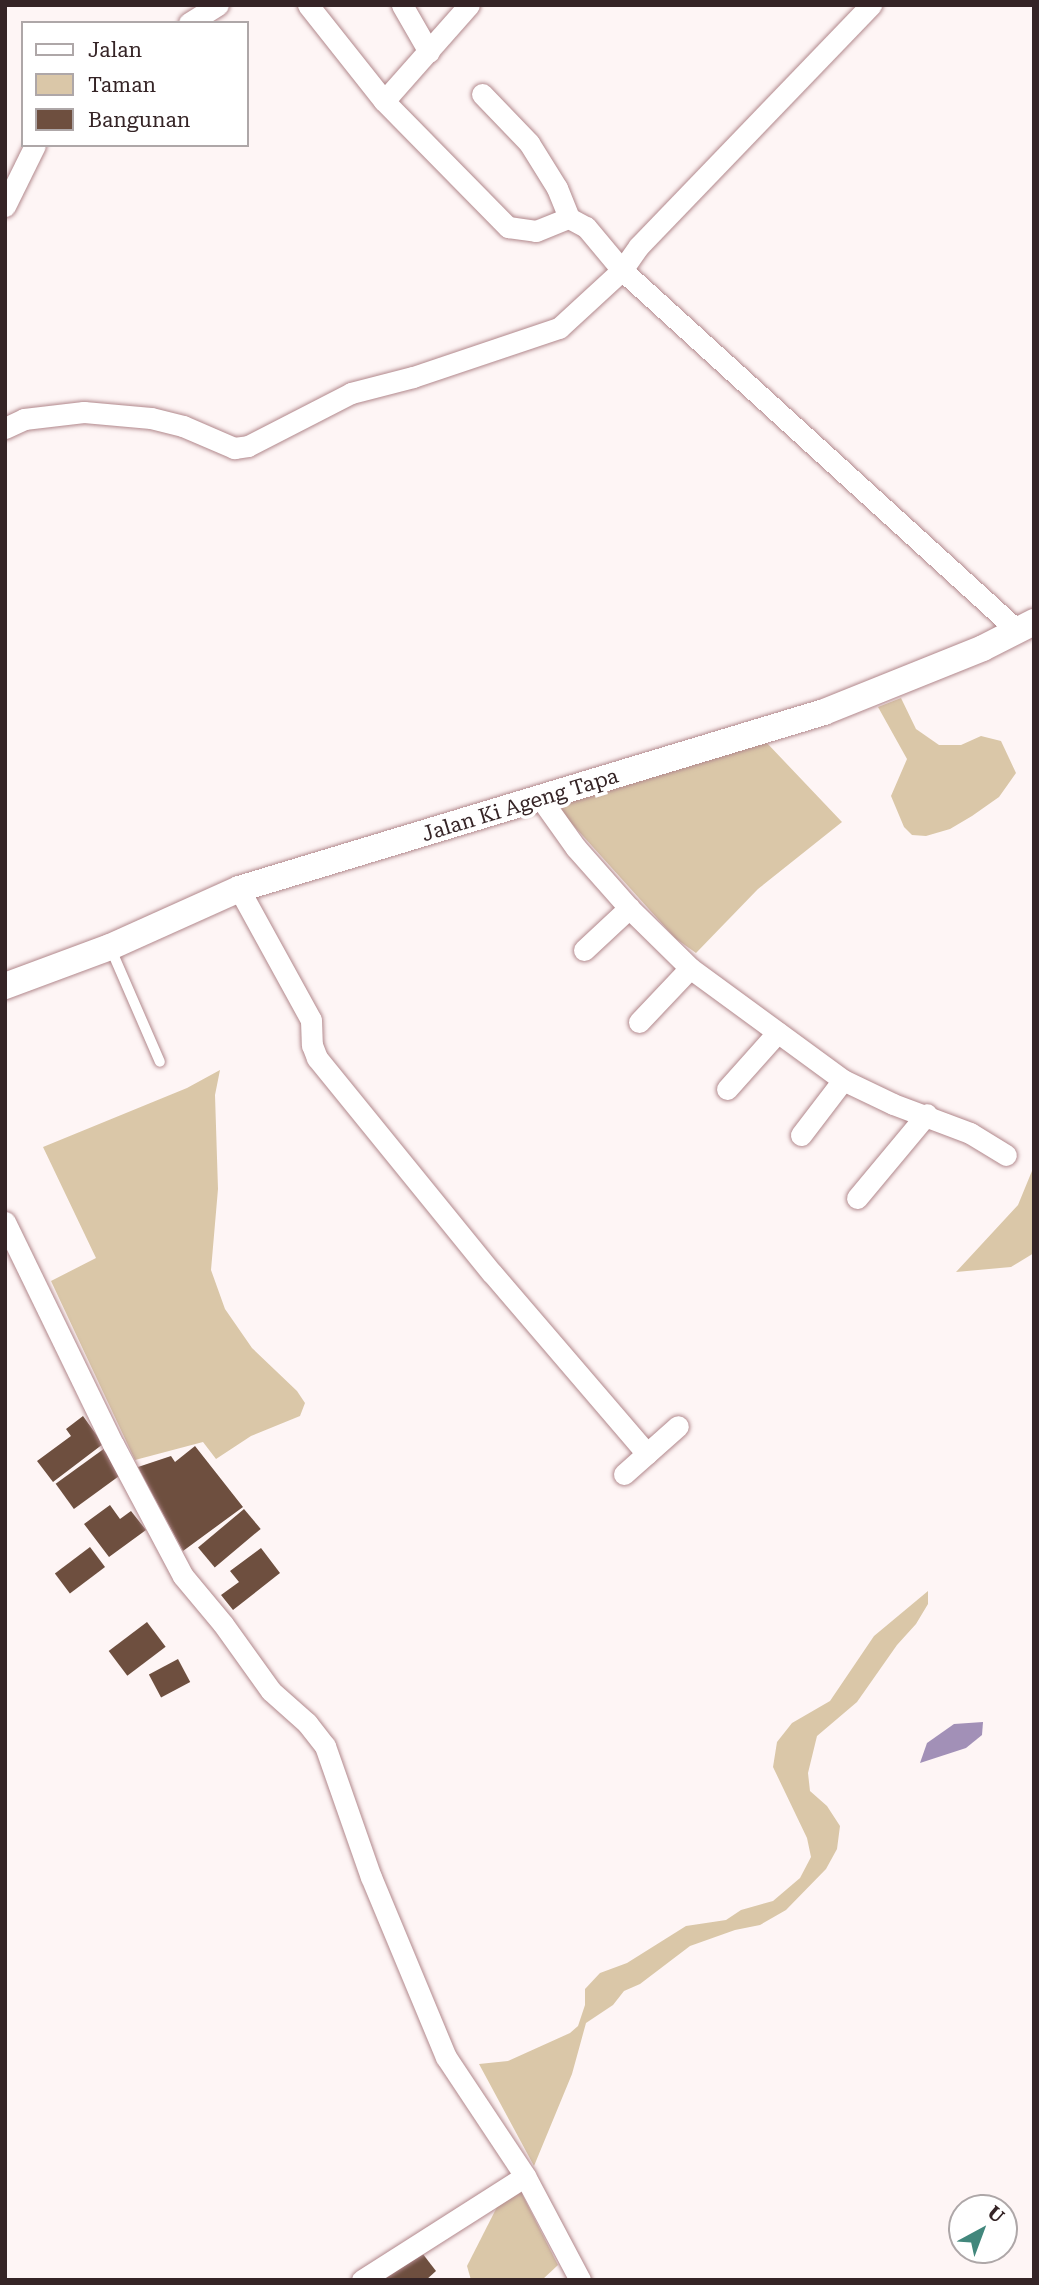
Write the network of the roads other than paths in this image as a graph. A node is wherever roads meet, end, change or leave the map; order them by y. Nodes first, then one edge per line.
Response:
1 (308, 5) edge
2 (402, 5) edge
3 (469, 5) edge
4 (871, 5) edge
5 (213, 7) edge
6 (192, 21) edge
7 (429, 52) junction
8 (482, 94) dead end
9 (384, 101) junction
10 (34, 147) edge
11 (5, 206) edge
12 (569, 218) junction
13 (621, 270) junction
14 (5, 428) edge
15 (1025, 626) edge
16 (541, 799) junction
17 (240, 889) junction
18 (629, 908) junction
19 (110, 947) junction
20 (584, 950) dead end
21 (690, 968) junction
22 (5, 986) edge
23 (639, 1023) dead end
24 (778, 1032) junction
25 (160, 1062) dead end
26 (843, 1080) junction
27 (726, 1089) dead end
28 (927, 1114) junction
29 (801, 1135) dead end
30 (1006, 1155) dead end
31 (857, 1198) dead end
32 (5, 1222) edge
33 (678, 1426) dead end
34 (647, 1454) junction
35 (624, 1475) dead end
36 (525, 2176) junction
37 (362, 2280) edge
38 (580, 2280) edge

1 - 9 street
2 - 7 street
3 - 7 street
4 - 13 street
5 - 6 street
7 - 9 street
8 - 12 street
9 - 12 street
10 - 11 street
12 - 13 street
13 - 14 street
13 - 15 street
15 - 16 street, Jalan Ki Ageng Tapa
16 - 17 street, Jalan Ki Ageng Tapa
16 - 18 street
17 - 19 street, Jalan Ki Ageng Tapa
17 - 34 street
18 - 20 street
18 - 21 street
19 - 22 street, Jalan Ki Ageng Tapa
19 - 25 lane
21 - 23 street
21 - 24 street
24 - 26 street
24 - 27 street
26 - 28 street
26 - 29 street
28 - 30 street
28 - 31 street
32 - 36 street
33 - 34 street
34 - 35 street
36 - 37 street
36 - 38 street

